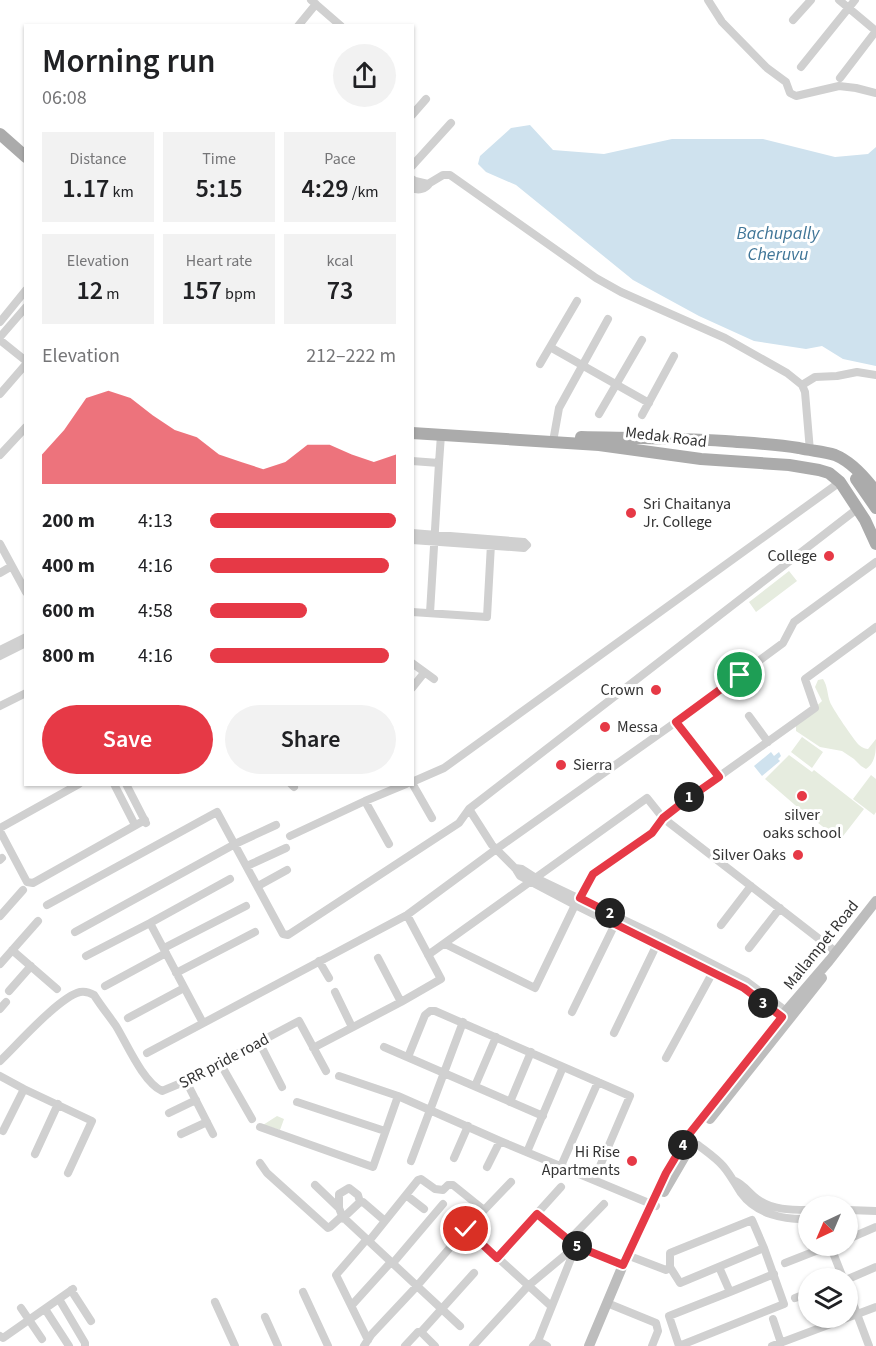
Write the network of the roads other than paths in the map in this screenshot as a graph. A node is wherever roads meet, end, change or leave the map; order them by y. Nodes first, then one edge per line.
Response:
1 (708, 0) edge
2 (811, 0) edge
3 (839, 0) edge
4 (855, 0) edge
5 (313, 2) edge
6 (849, 8) junction
7 (793, 20) dead end
8 (299, 24) edge
9 (339, 24) edge
10 (876, 31) edge
11 (801, 68) dead end
12 (840, 78) dead end
13 (876, 93) edge
14 (426, 99) dead end
15 (414, 113) edge
16 (451, 123) dead end
17 (0, 134) edge
18 (0, 143) edge
19 (24, 155) edge
20 (24, 164) edge
21 (414, 164) edge
22 (414, 180) edge
23 (429, 184) junction
24 (414, 188) edge
25 (24, 292) edge
26 (577, 301) dead end
27 (24, 309) edge
28 (608, 319) dead end
29 (0, 322) edge
30 (0, 339) edge
31 (642, 340) dead end
32 (550, 347) junction
33 (674, 356) dead end
34 (24, 361) edge
35 (540, 364) dead end
36 (24, 365) edge
37 (583, 365) junction
38 (876, 375) edge
39 (616, 384) junction
40 (802, 385) junction
41 (0, 394) edge
42 (649, 403) junction
43 (599, 414) dead end
44 (642, 415) dead end
45 (414, 426) edge
46 (24, 429) edge
47 (414, 433) edge
48 (441, 435) junction
49 (554, 436) junction
50 (681, 439) junction
51 (810, 451) junction
52 (700, 453) junction
53 (0, 455) edge
54 (414, 461) edge
55 (439, 463) junction
56 (840, 482) junction
57 (875, 488) edge
58 (876, 508) edge
59 (857, 509) junction
60 (876, 525) edge
61 (414, 533) edge
62 (434, 538) junction
63 (414, 540) edge
64 (0, 544) edge
65 (876, 544) edge
66 (876, 562) edge
67 (12, 566) junction
68 (0, 573) edge
69 (24, 588) edge
70 (414, 612) edge
71 (430, 613) junction
72 (876, 627) edge
73 (24, 638) edge
74 (24, 644) edge
75 (0, 650) edge
76 (0, 656) edge
77 (414, 665) edge
78 (424, 673) junction
79 (434, 680) dead end
80 (414, 686) edge
81 (24, 694) edge
82 (0, 706) edge
83 (749, 716) dead end
84 (676, 722) junction
85 (768, 742) junction
86 (719, 777) junction
87 (414, 781) edge
88 (76, 786) edge
89 (115, 786) edge
90 (127, 786) edge
91 (401, 786) edge
92 (414, 786) edge
93 (365, 801) junction
94 (469, 809) junction
95 (432, 818) dead end
96 (663, 818) junction
97 (135, 825) junction
98 (276, 825) dead end
99 (0, 830) edge
100 (290, 836) dead end
101 (235, 844) junction
102 (389, 844) dead end
103 (286, 848) dead end
104 (495, 850) junction
105 (247, 866) junction
106 (287, 870) dead end
107 (230, 879) dead end
108 (534, 879) junction
109 (258, 886) junction
110 (751, 886) junction
111 (23, 890) dead end
112 (876, 901) edge
113 (577, 902) junction
114 (46, 904) dead end
115 (246, 906) dead end
116 (780, 908) junction
117 (876, 910) edge
118 (407, 915) junction
119 (0, 916) edge
120 (616, 920) junction
121 (38, 921) dead end
122 (150, 923) junction
123 (721, 925) dead end
124 (75, 932) dead end
125 (255, 932) dead end
126 (658, 941) junction
127 (445, 944) junction
128 (749, 948) dead end
129 (12, 950) junction
130 (165, 951) junction
131 (836, 952) junction
132 (428, 955) junction
133 (86, 956) dead end
134 (378, 958) dead end
135 (319, 961) junction
136 (0, 964) edge
137 (31, 966) junction
138 (714, 969) junction
139 (176, 973) junction
140 (329, 978) dead end
141 (105, 986) dead end
142 (184, 988) junction
143 (57, 989) dead end
144 (9, 991) dead end
145 (335, 992) dead end
146 (6, 1002) dead end
147 (401, 1002) junction
148 (0, 1009) edge
149 (572, 1012) dead end
150 (784, 1014) junction
151 (128, 1018) dead end
152 (463, 1022) junction
153 (203, 1023) junction
154 (352, 1027) junction
155 (615, 1033) dead end
156 (496, 1037) junction
157 (259, 1042) junction
158 (384, 1047) dead end
159 (313, 1048) junction
160 (531, 1052) junction
161 (147, 1053) dead end
162 (408, 1057) junction
163 (666, 1058) dead end
164 (0, 1061) edge
165 (220, 1063) junction
166 (563, 1067) junction
167 (326, 1071) dead end
168 (444, 1073) junction
169 (0, 1076) edge
170 (339, 1076) dead end
171 (186, 1081) junction
172 (598, 1082) junction
173 (475, 1086) junction
174 (282, 1087) dead end
175 (24, 1089) junction
176 (398, 1096) junction
177 (196, 1100) junction
178 (297, 1102) dead end
179 (510, 1102) junction
180 (58, 1104) junction
181 (430, 1109) junction
182 (169, 1113) dead end
183 (543, 1116) junction
184 (252, 1119) dead end
185 (207, 1122) junction
186 (468, 1126) junction
187 (260, 1127) dead end
188 (3, 1131) dead end
189 (385, 1131) junction
190 (181, 1134) dead end
191 (213, 1134) dead end
192 (500, 1141) junction
193 (698, 1145) dead end
194 (527, 1152) junction
195 (35, 1154) dead end
196 (454, 1158) dead end
197 (411, 1161) dead end
198 (260, 1163) dead end
199 (561, 1166) junction
200 (487, 1167) dead end
201 (68, 1173) dead end
202 (594, 1180) junction
203 (733, 1180) junction
204 (511, 1182) dead end
205 (315, 1185) dead end
206 (561, 1187) dead end
207 (406, 1195) junction
208 (360, 1202) junction
209 (442, 1204) dead end
210 (604, 1204) dead end
211 (654, 1205) junction
212 (339, 1208) junction
213 (424, 1209) dead end
214 (484, 1210) junction
215 (798, 1210) edge
216 (858, 1210) edge
217 (876, 1211) edge
218 (537, 1214) junction
219 (343, 1218) junction
220 (798, 1219) edge
221 (385, 1221) junction
222 (876, 1227) edge
223 (466, 1229) junction
224 (858, 1235) edge
225 (368, 1240) junction
226 (572, 1243) junction
227 (764, 1248) junction
228 (803, 1256) edge
229 (632, 1257) junction
230 (497, 1258) junction
231 (392, 1262) junction
232 (785, 1263) dead end
233 (623, 1265) junction
234 (670, 1267) junction
235 (719, 1267) junction
236 (876, 1267) edge
237 (474, 1273) dead end
238 (774, 1274) junction
239 (858, 1275) edge
240 (417, 1286) junction
241 (528, 1286) junction
242 (303, 1292) dead end
243 (730, 1292) junction
244 (798, 1297) edge
245 (795, 1298) dead end
246 (59, 1299) junction
247 (215, 1302) dead end
248 (609, 1304) junction
249 (352, 1305) junction
250 (551, 1306) junction
251 (876, 1307) edge
252 (21, 1308) dead end
253 (45, 1309) junction
254 (441, 1309) junction
255 (858, 1314) edge
256 (265, 1317) dead end
257 (858, 1317) edge
258 (773, 1319) dead end
259 (29, 1320) junction
260 (91, 1321) dead end
261 (460, 1326) dead end
262 (820, 1328) edge
263 (421, 1332) junction
264 (0, 1336) edge
265 (42, 1340) dead end
266 (366, 1343) edge
267 (535, 1343) edge
268 (781, 1343) junction
269 (69, 1346) edge
270 (85, 1346) edge
271 (235, 1346) edge
272 (278, 1346) edge
273 (328, 1346) edge
274 (405, 1346) edge
275 (435, 1346) edge
276 (473, 1346) edge
277 (547, 1346) edge
278 (589, 1346) edge
279 (594, 1346) edge
280 (652, 1346) edge
281 (772, 1346) edge
282 (869, 1346) edge

1 - 13 street
2 - 7 street
3 - 6 street
4 - 6 street
5 - 8 street
5 - 9 street
6 - 10 street
6 - 11 street
10 - 12 street
14 - 15 street
16 - 21 street
17 - 19 main road
18 - 20 main road
22 - 23 street
23 - 24 street
23 - 40 street
25 - 29 street
26 - 32 street
27 - 30 street
28 - 37 street
30 - 34 street
31 - 39 street
32 - 35 street
32 - 37 street
33 - 42 street
36 - 41 street
37 - 39 street
37 - 49 street
38 - 40 street
39 - 42 street
39 - 43 street
40 - 51 street
42 - 44 street
45 - 49 main road, Medak Road
46 - 53 street
47 - 48 main road, Medak Road
48 - 52 main road, Medak Road
48 - 55 street
49 - 50 main road, Medak Road
50 - 51 main road, Medak Road
50 - 52 main road
51 - 57 main road, Medak Road
52 - 56 main road, Medak Road
52 - 58 main road
52 - 60 main road
54 - 55 street
55 - 62 street
56 - 59 main road
56 - 87 street
59 - 65 main road
59 - 94 street
61 - 62 street
62 - 63 street
62 - 71 street
62 - 71 street
64 - 67 street
66 - 84 street
67 - 68 street
67 - 69 street
70 - 71 street
72 - 85 street
73 - 75 street
74 - 76 street
77 - 78 street
78 - 79 street
78 - 80 street
81 - 82 street
83 - 85 street
84 - 86 street
84 - 104 street
85 - 86 street
86 - 96 street
88 - 99 street
89 - 97 street
90 - 97 street
91 - 93 street
92 - 95 street
93 - 100 street
93 - 102 street
94 - 104 street
94 - 109 street
96 - 108 street
96 - 110 street
96 - 113 street
97 - 99 street
98 - 101 street
101 - 105 street
101 - 114 street
101 - 124 street
103 - 105 street
104 - 108 street
104 - 118 street
105 - 109 street
106 - 109 street
107 - 122 street
108 - 113 street
108 - 127 street
110 - 116 street
110 - 123 street
111 - 119 street
112 - 131 main road, Mallampet Road
113 - 120 street
113 - 127 street
115 - 130 street
116 - 128 street
116 - 131 street
117 - 211 main road, Mallampet Road
118 - 132 street
118 - 135 street
120 - 126 street
120 - 149 street
121 - 129 street
122 - 130 street
122 - 133 street
125 - 139 street
126 - 138 street
126 - 155 street
127 - 132 street
129 - 136 street
129 - 137 street
130 - 139 street
130 - 141 street
131 - 150 main road, Mallampet Road
132 - 147 street
134 - 147 street
135 - 140 street
135 - 153 street
137 - 143 street
137 - 144 street
138 - 150 street
138 - 163 street
139 - 142 street
142 - 151 street
142 - 153 street
145 - 154 street
146 - 148 street
147 - 154 street
150 - 211 main road, Mallampet Road
152 - 156 street
152 - 162 street
152 - 168 street
153 - 161 street
154 - 159 street
156 - 160 street
156 - 173 street
157 - 159 street, SRR pride road
157 - 165 street, SRR pride road
157 - 174 street
158 - 162 street
159 - 167 street, SRR pride road
160 - 166 street
160 - 179 street
162 - 168 street
164 - 171 street, SRR pride road
165 - 171 street, SRR pride road
165 - 184 street
166 - 172 street
166 - 183 street
168 - 173 street
168 - 181 street
169 - 175 street
170 - 176 street
171 - 177 street
172 - 199 street
172 - 202 street
173 - 179 street
175 - 180 street
175 - 188 street
176 - 181 street
176 - 189 street
177 - 182 street
177 - 185 street
178 - 189 street
179 - 183 street
180 - 195 street
180 - 201 street
181 - 186 street
181 - 197 street
183 - 194 street
185 - 190 street
185 - 191 street
186 - 192 street
186 - 196 street
187 - 189 street
192 - 194 street
192 - 200 street
193 - 203 street
194 - 199 street
198 - 219 street
199 - 202 street
202 - 211 street
203 - 215 street
203 - 220 street
204 - 214 street
205 - 212 street
206 - 218 street
207 - 213 street
207 - 214 street
207 - 221 street
208 - 212 street
208 - 219 street
208 - 221 street
209 - 231 street
210 - 226 street
211 - 229 main road, Mallampet Road
211 - 233 main road, Mallampet Road
212 - 219 street
214 - 223 street
216 - 217 street
218 - 226 street
218 - 230 street
219 - 225 street
221 - 225 street
222 - 224 street
223 - 230 street
223 - 240 street
225 - 231 street
225 - 249 street
226 - 233 street
226 - 241 street
226 - 250 street
227 - 234 street
227 - 235 street
227 - 238 street
228 - 232 street
229 - 234 street
229 - 248 main road, Mallampet Road
230 - 241 street
231 - 240 street
231 - 249 street
233 - 248 main road, Mallampet Road
234 - 235 street
235 - 243 street
236 - 239 street
237 - 254 street
238 - 243 street
238 - 243 street
240 - 254 street
240 - 266 street
241 - 250 street
241 - 276 street
242 - 273 street
244 - 245 street
246 - 253 street
246 - 260 street
246 - 270 street
247 - 271 street
248 - 278 main road, Mallampet Road
248 - 279 main road, Mallampet Road
248 - 280 street
249 - 266 street
250 - 267 street
251 - 255 street
252 - 259 street
253 - 259 street
253 - 269 street
254 - 261 street
254 - 263 street
256 - 272 street
257 - 282 street
258 - 268 street
259 - 264 street
259 - 265 street
262 - 268 street
263 - 274 street
263 - 275 street
267 - 277 street
268 - 281 street

